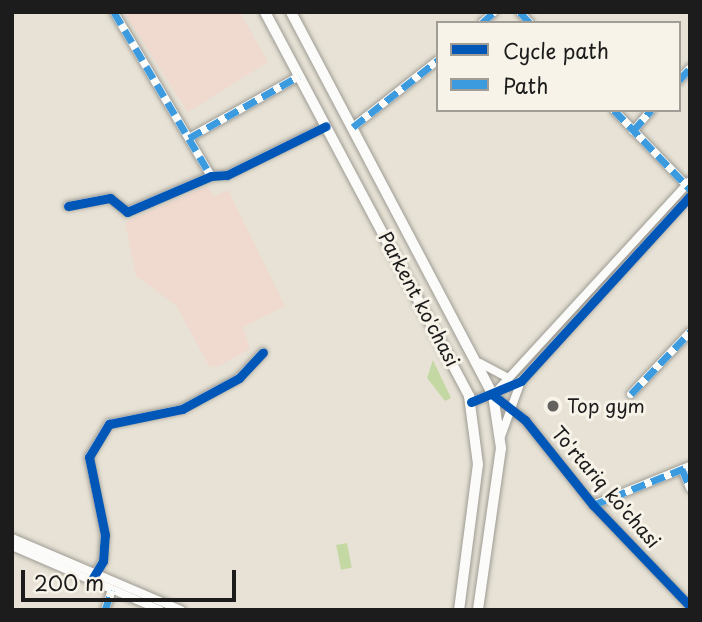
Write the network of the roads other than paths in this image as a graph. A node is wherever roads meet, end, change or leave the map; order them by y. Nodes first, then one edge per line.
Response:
1 (114, 12) edge
2 (265, 12) edge
3 (291, 12) edge
4 (436, 62) edge
5 (299, 76) junction
6 (616, 112) edge
7 (649, 112) edge
8 (326, 126) junction
9 (353, 127) junction
10 (633, 131) junction
11 (189, 138) junction
12 (211, 176) junction
13 (689, 185) edge
14 (690, 196) edge
15 (68, 206) dead end
16 (690, 332) edge
17 (263, 352) dead end
18 (480, 363) junction
19 (508, 378) junction
20 (521, 381) junction
21 (631, 394) dead end
22 (493, 395) junction
23 (471, 402) junction
24 (512, 410) junction
25 (501, 436) junction
26 (686, 467) edge
27 (690, 488) edge
28 (593, 505) junction
29 (12, 538) edge
30 (12, 546) edge
31 (93, 578) junction
32 (112, 590) junction
33 (690, 606) edge
34 (105, 610) edge
35 (160, 610) edge
36 (181, 610) edge
37 (459, 610) edge
38 (478, 610) edge

1 - 11 street
2 - 5 main road, Parkent ko'chasi
3 - 9 main road, Parkent ko'chasi
4 - 9 street
5 - 8 main road, Parkent ko'chasi
5 - 11 street
6 - 10 street
7 - 10 street
8 - 12 street
8 - 23 main road, Parkent ko'chasi
9 - 18 main road, Parkent ko'chasi
10 - 13 street
11 - 12 street
12 - 15 street
13 - 19 street
14 - 20 street
16 - 21 street
17 - 31 street
18 - 19 street
18 - 22 main road, Parkent ko'chasi
19 - 22 street
20 - 22 street
20 - 24 street
22 - 23 street
22 - 24 street, To'rtariq ko'chasi
22 - 25 main road, Parkent ko'chasi
23 - 37 main road, Parkent ko'chasi
24 - 25 street
24 - 28 street, To'rtariq ko'chasi
25 - 38 main road, Parkent ko'chasi
26 - 27 street
26 - 28 street
28 - 33 street, To'rtariq ko'chasi
29 - 31 street
30 - 31 street
31 - 32 street
31 - 36 street
32 - 34 street
32 - 35 street

